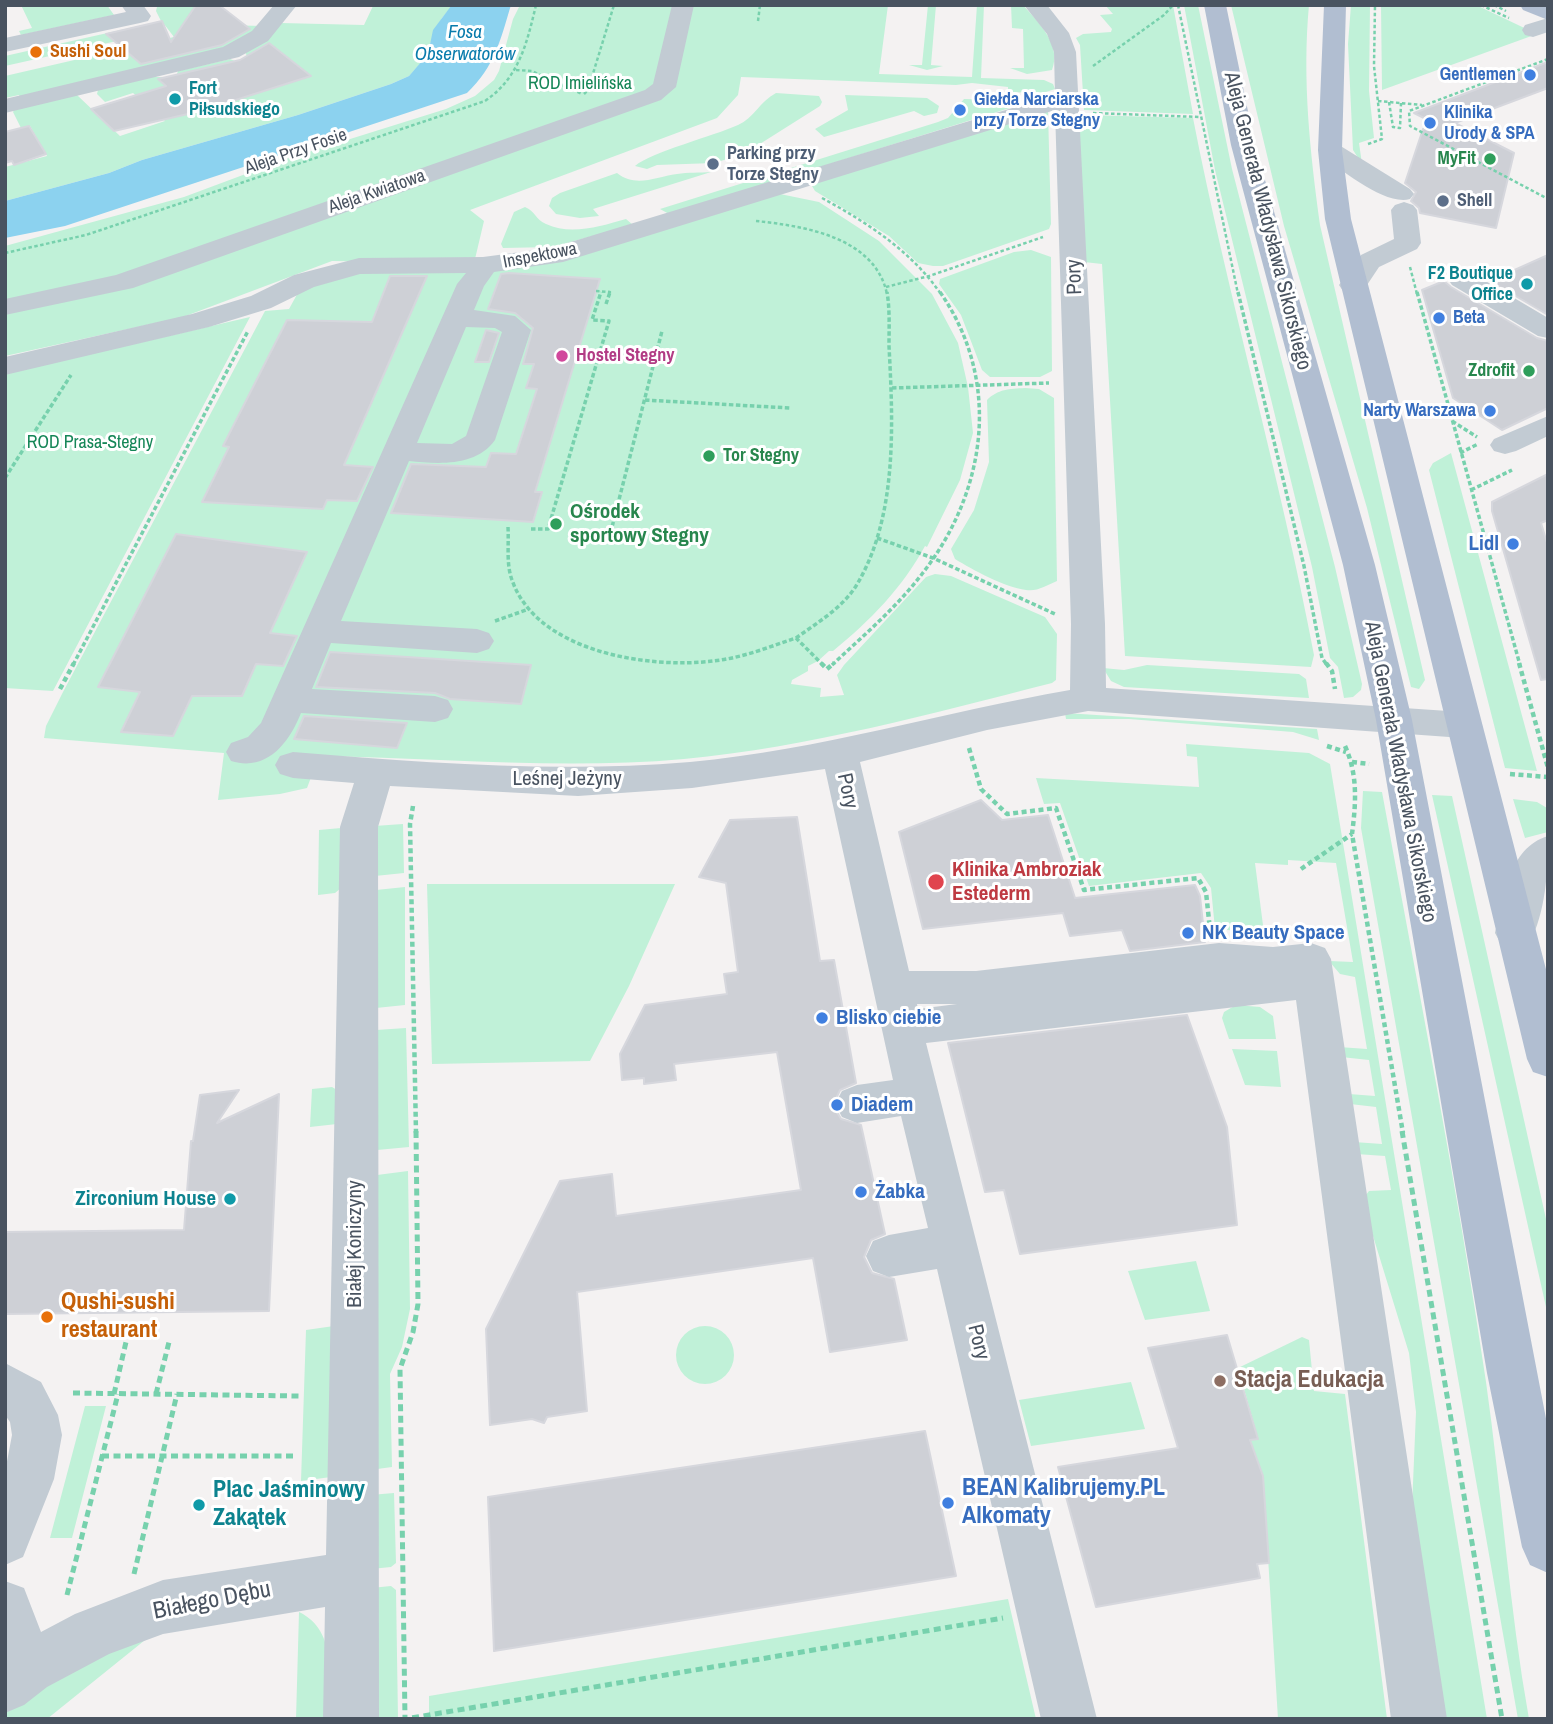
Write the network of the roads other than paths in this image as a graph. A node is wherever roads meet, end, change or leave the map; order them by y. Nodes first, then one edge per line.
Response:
1 (132, 5) edge
2 (286, 5) edge
3 (683, 5) edge
4 (1035, 5) edge
5 (1215, 5) edge
6 (1335, 5) edge
7 (1531, 5) edge
8 (1543, 23) edge
9 (8, 37) edge
10 (1075, 105) junction
11 (5, 106) edge
12 (1331, 150) junction
13 (483, 265) junction
14 (1462, 279) dead end
15 (1353, 285) junction
16 (5, 307) edge
17 (457, 318) junction
18 (1548, 330) edge
19 (5, 366) edge
20 (1548, 425) edge
21 (1494, 443) road end
22 (400, 451) junction
23 (320, 631) junction
24 (477, 641) dead end
25 (1088, 699) junction
26 (289, 700) junction
27 (435, 709) dead end
28 (1394, 720) junction
29 (1463, 725) junction
30 (244, 752) dead end
31 (840, 754) junction
32 (293, 765) dead end
33 (377, 772) junction
34 (1548, 850) edge
35 (1515, 933) junction
36 (1315, 981) junction
37 (897, 1007) junction
38 (1548, 1059) edge
39 (918, 1095) junction
40 (857, 1104) dead end
41 (954, 1245) junction
42 (889, 1256) dead end
43 (5, 1387) edge
44 (5, 1539) edge
45 (1548, 1547) edge
46 (352, 1577) junction
47 (5, 1607) edge
48 (17, 1677) edge
49 (351, 1719) edge
50 (1069, 1719) edge
51 (1419, 1719) edge

1 - 9 street
2 - 11 street
3 - 16 street, Aleja Kwiatowa
4 - 10 street, Pory
5 - 28 main road, Aleja Generała Władysława Sikorskiego
6 - 12 main road
7 - 8 main road
10 - 13 street, Inspektowa
10 - 25 street, Pory
12 - 15 main road
12 - 15 street
13 - 17 street
13 - 19 street, Inspektowa
14 - 18 street
15 - 29 main road
17 - 22 street
17 - 22 street
20 - 21 street
22 - 23 street
23 - 24 street
23 - 26 street
25 - 28 street
25 - 31 street, Pory
26 - 27 street
26 - 30 street
28 - 29 street
28 - 45 main road, Aleja Generała Władysława Sikorskiego
29 - 35 main road
31 - 33 street, Leśnej Jeżyny
31 - 37 street, Pory
32 - 33 street, Leśnej Jeżyny
33 - 46 street, Białej Koniczyny
34 - 35 street
35 - 38 main road
36 - 37 street
36 - 37 street
36 - 51 street
37 - 39 street, Pory
39 - 40 street
39 - 41 street, Pory
41 - 42 street
41 - 50 street, Pory
43 - 44 street
46 - 48 street, Białego Dębu
46 - 49 street, Białej Koniczyny
47 - 48 street

